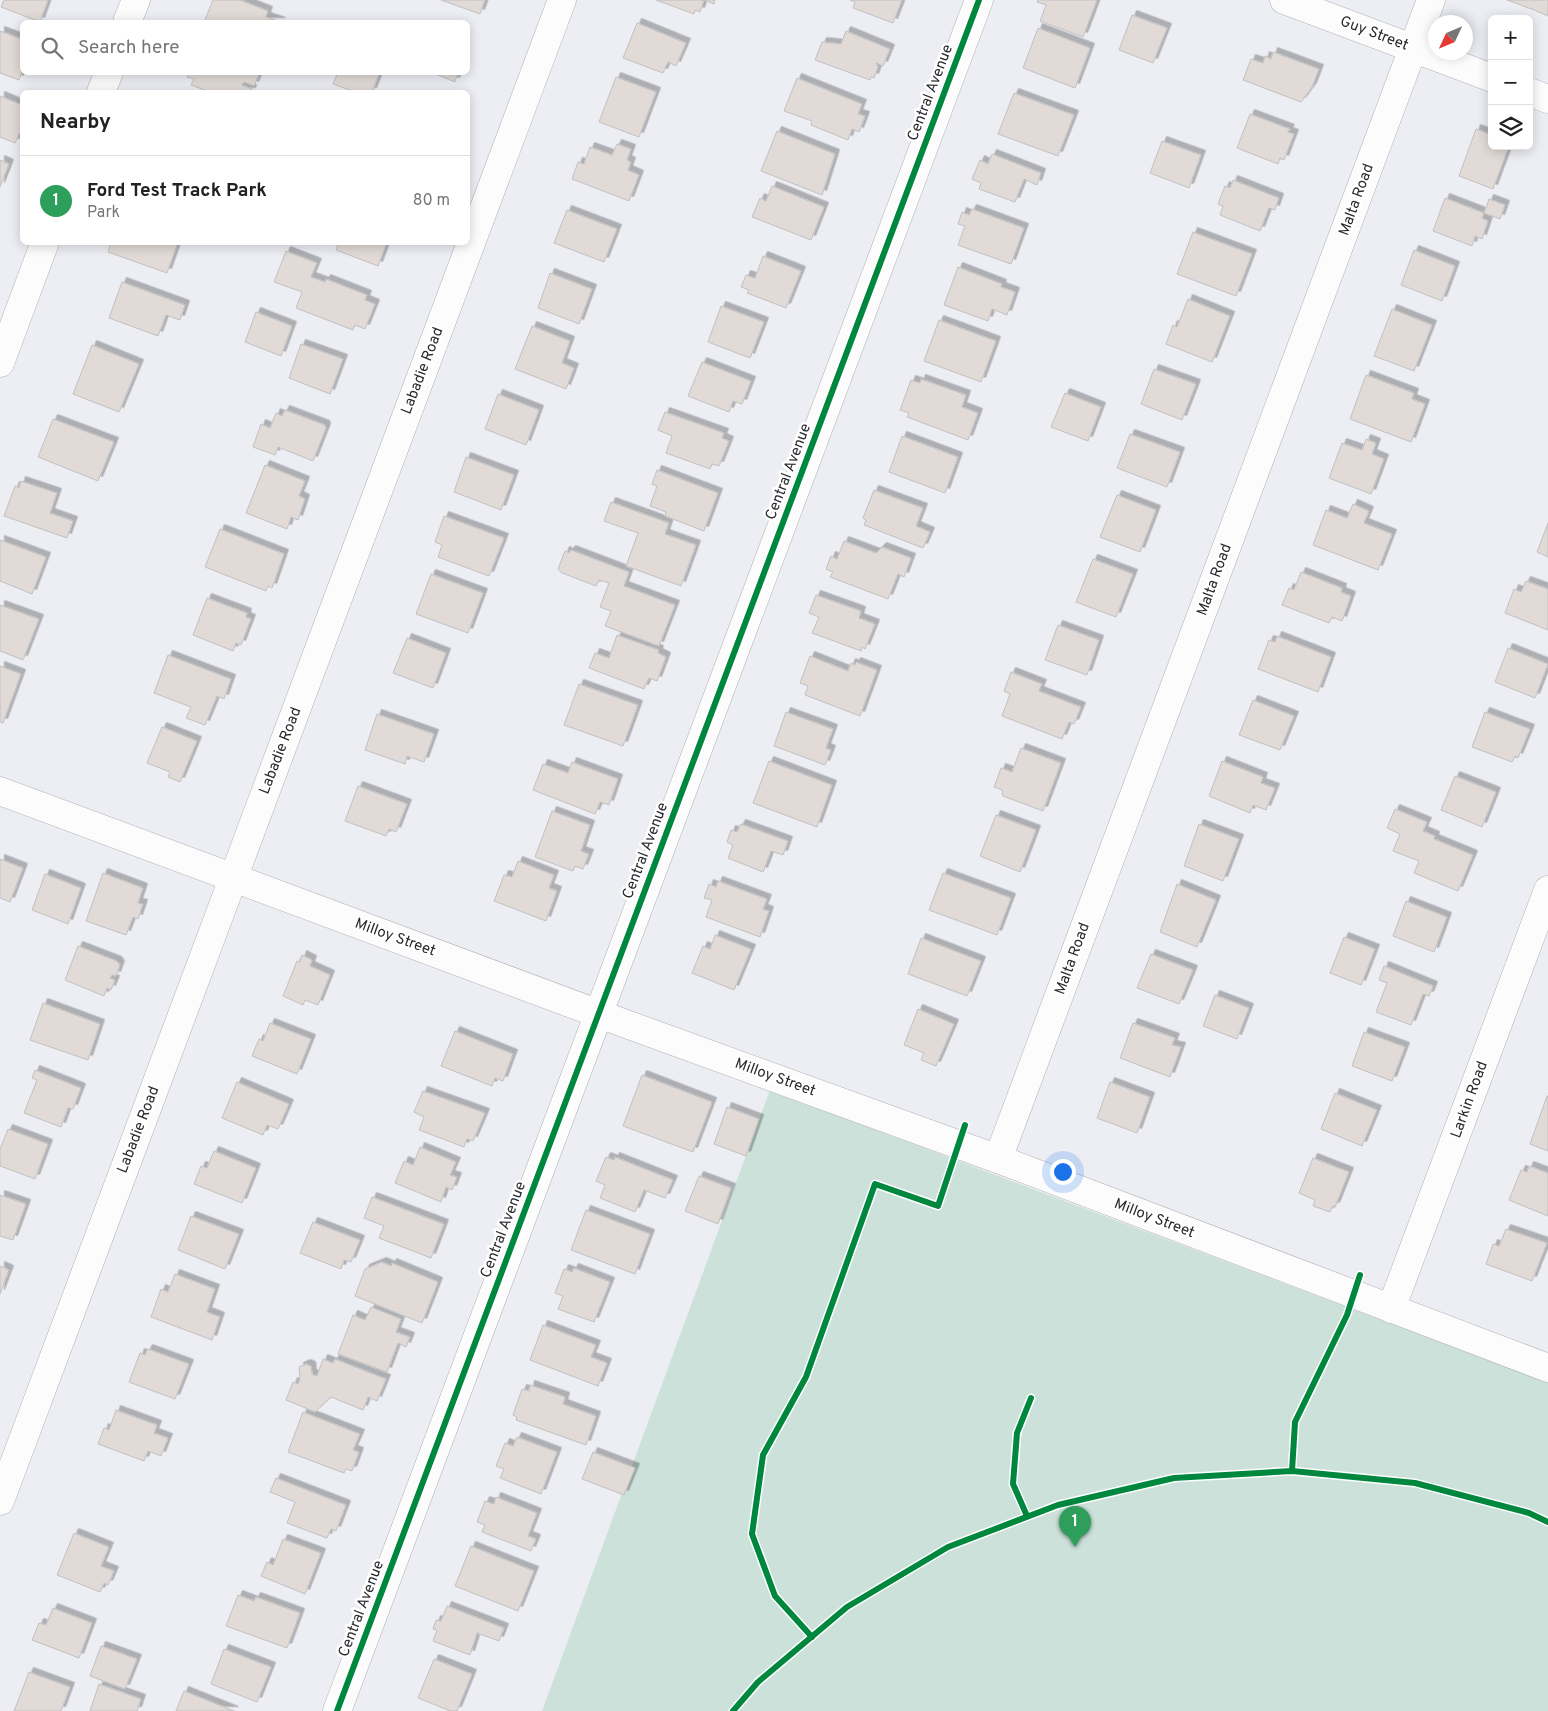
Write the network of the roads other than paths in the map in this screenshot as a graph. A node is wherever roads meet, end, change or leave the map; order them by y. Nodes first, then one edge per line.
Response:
1 (136, 0) edge
2 (562, 0) edge
3 (979, 0) edge
4 (1284, 0) edge
5 (1431, 0) edge
6 (128, 20) edge
7 (1413, 49) junction
8 (107, 75) edge
9 (1488, 77) edge
10 (102, 90) edge
11 (1533, 93) edge
12 (1548, 99) edge
13 (44, 245) edge
14 (0, 363) edge
15 (0, 791) edge
16 (234, 878) junction
17 (1548, 890) edge
18 (598, 1014) junction
19 (998, 1159) junction
20 (1391, 1310) junction
21 (1548, 1368) edge
22 (0, 1501) edge
23 (337, 1711) edge

1 - 6 street
2 - 16 street, Labadie Road
3 - 18 street, Central Avenue
4 - 7 street, Guy Street
5 - 7 street, Malta Road
7 - 9 street, Guy Street
7 - 19 street, Malta Road
8 - 10 street
11 - 12 street
13 - 14 street
15 - 16 street, Milloy Street
16 - 18 street, Milloy Street
16 - 22 street, Labadie Road
17 - 20 street, Larkin Road
18 - 19 street, Milloy Street
18 - 23 street, Central Avenue
19 - 20 street, Milloy Street
20 - 21 street, Milloy Street

